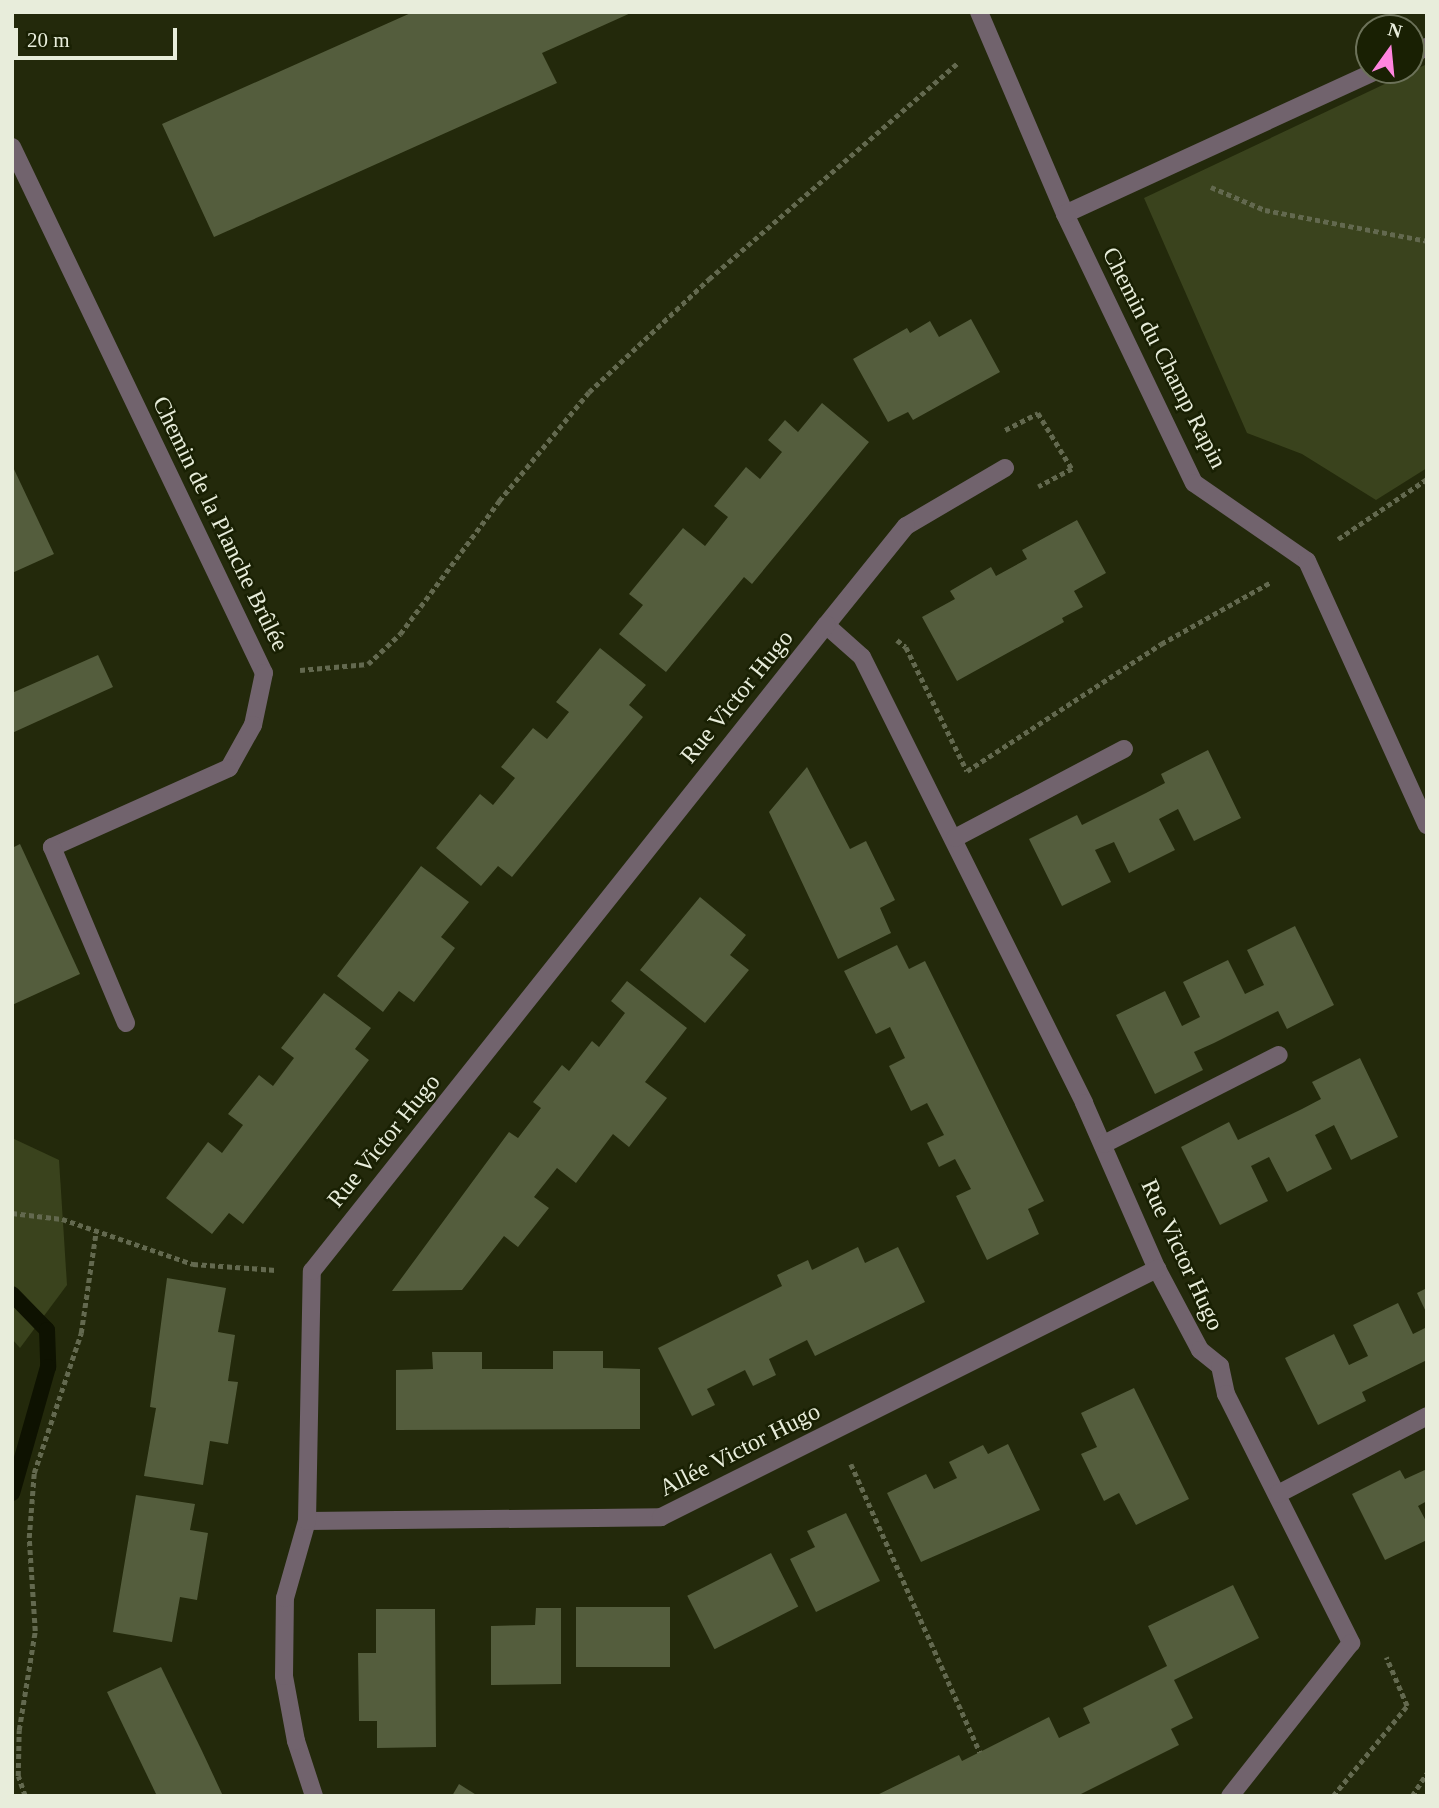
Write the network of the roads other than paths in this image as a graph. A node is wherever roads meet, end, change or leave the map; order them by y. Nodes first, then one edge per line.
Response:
1 (979, 12) edge
2 (1355, 81) edge
3 (12, 147) edge
4 (1065, 214) junction
5 (1005, 468) dead end
6 (826, 625) junction
7 (1124, 749) dead end
8 (1427, 825) edge
9 (955, 838) junction
10 (126, 1023) dead end
11 (1279, 1055) dead end
12 (1104, 1144) junction
13 (1157, 1269) junction
14 (1427, 1416) edge
15 (1278, 1494) junction
16 (307, 1521) junction
17 (314, 1796) edge
18 (1230, 1796) edge

1 - 4 street, Chemin du Champ Rapin
2 - 4 street
3 - 10 street, Chemin de la Planche Brûlée
4 - 8 street, Chemin du Champ Rapin
5 - 6 street, Rue Victor Hugo
6 - 9 street, Rue Victor Hugo
6 - 16 street, Rue Victor Hugo
7 - 9 street
9 - 12 street, Rue Victor Hugo
11 - 12 street
12 - 13 street, Rue Victor Hugo
13 - 15 street, Rue Victor Hugo
13 - 16 street, Allée Victor Hugo
14 - 15 street
15 - 18 street, Rue Victor Hugo
16 - 17 street

